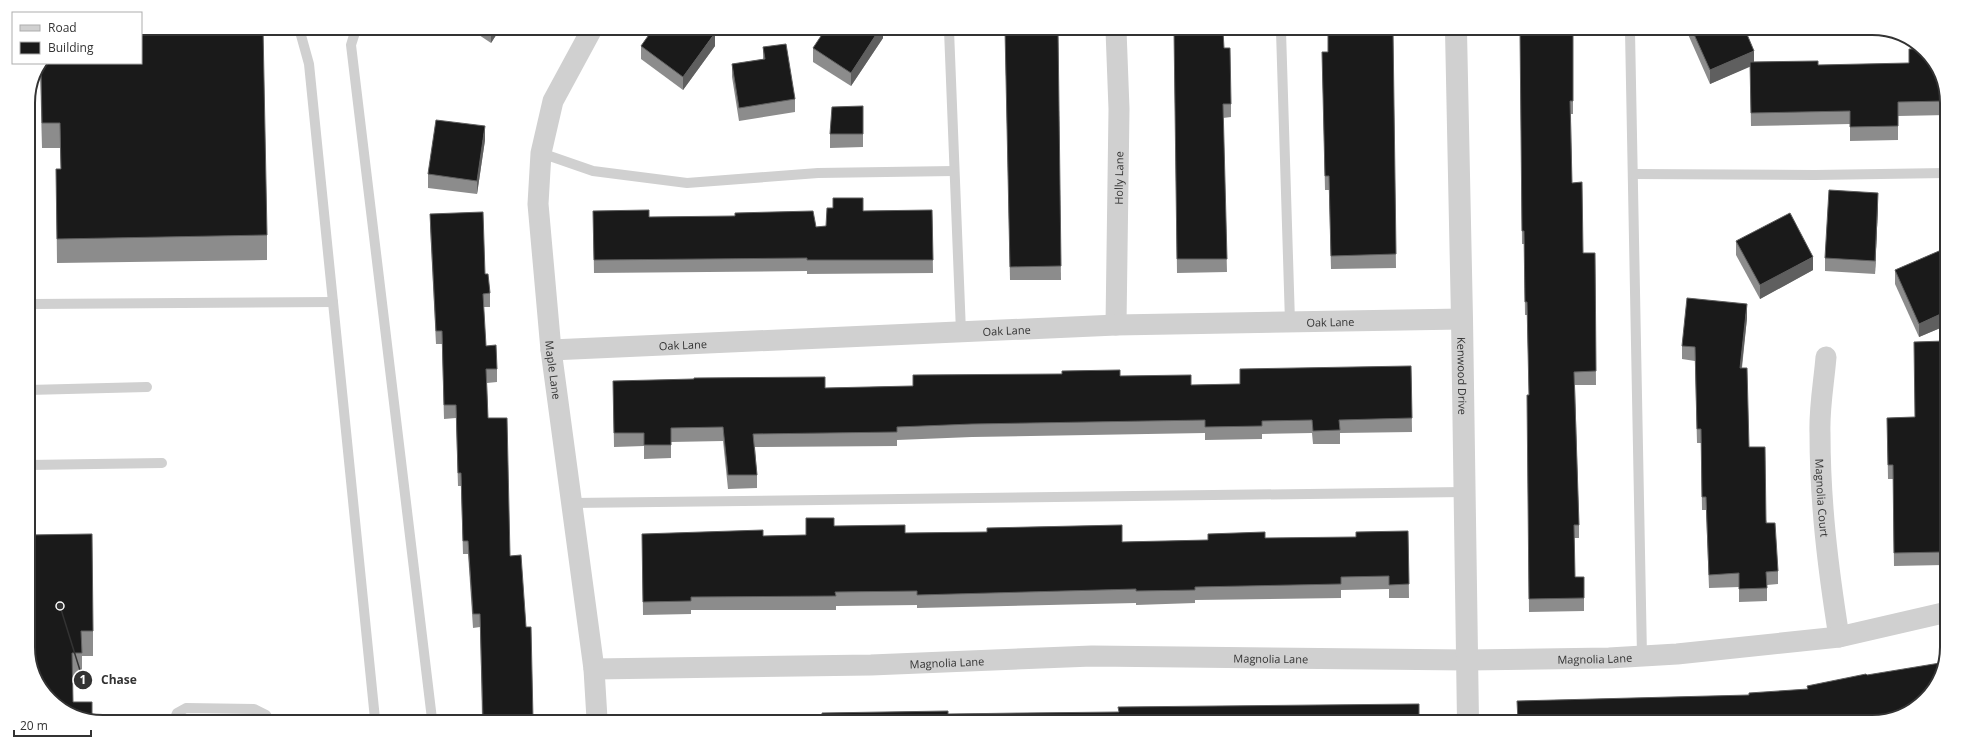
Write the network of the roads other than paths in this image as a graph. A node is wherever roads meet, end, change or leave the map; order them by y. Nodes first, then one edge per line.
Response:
1 (301, 35) edge
2 (354, 35) edge
3 (589, 35) edge
4 (949, 35) edge
5 (1116, 35) edge
6 (1281, 35) edge
7 (1456, 35) edge
8 (1630, 35) edge
9 (541, 153) junction
10 (954, 171) junction
11 (1940, 173) edge
12 (1634, 174) junction
13 (333, 302) junction
14 (35, 304) edge
15 (1462, 319) junction
16 (1290, 322) junction
17 (1116, 325) junction
18 (961, 332) junction
19 (551, 350) junction
20 (1826, 357) dead end
21 (146, 388) dead end
22 (35, 390) edge
23 (162, 463) dead end
24 (35, 465) edge
25 (1464, 492) junction
26 (572, 503) junction
27 (1940, 613) edge
28 (1838, 637) junction
29 (1642, 656) junction
30 (1467, 660) junction
31 (594, 670) junction
32 (176, 715) edge
33 (266, 715) edge
34 (375, 715) edge
35 (432, 715) edge
36 (597, 715) edge
37 (1468, 715) edge

1 - 13 lane
2 - 35 lane
3 - 9 street, Maple Lane
4 - 10 lane
5 - 17 street, Holly Lane
6 - 16 lane
7 - 15 street, Kenwood Drive
8 - 12 lane
9 - 10 lane
9 - 19 street, Maple Lane
10 - 18 lane
11 - 12 lane
12 - 29 lane
13 - 14 lane
13 - 34 lane
15 - 16 street, Oak Lane
15 - 25 street, Kenwood Drive
16 - 17 street, Oak Lane
17 - 18 street, Oak Lane
18 - 19 street, Oak Lane
19 - 26 street, Maple Lane
20 - 28 street, Magnolia Court
21 - 22 lane
23 - 24 lane
25 - 26 lane
25 - 30 street, Kenwood Drive
26 - 31 street, Maple Lane
27 - 28 street, Magnolia Lane
28 - 29 street, Magnolia Lane
29 - 30 street, Magnolia Lane
30 - 31 street, Magnolia Lane
30 - 37 street, Kenwood Drive
31 - 36 street, Maple Lane
32 - 33 lane

